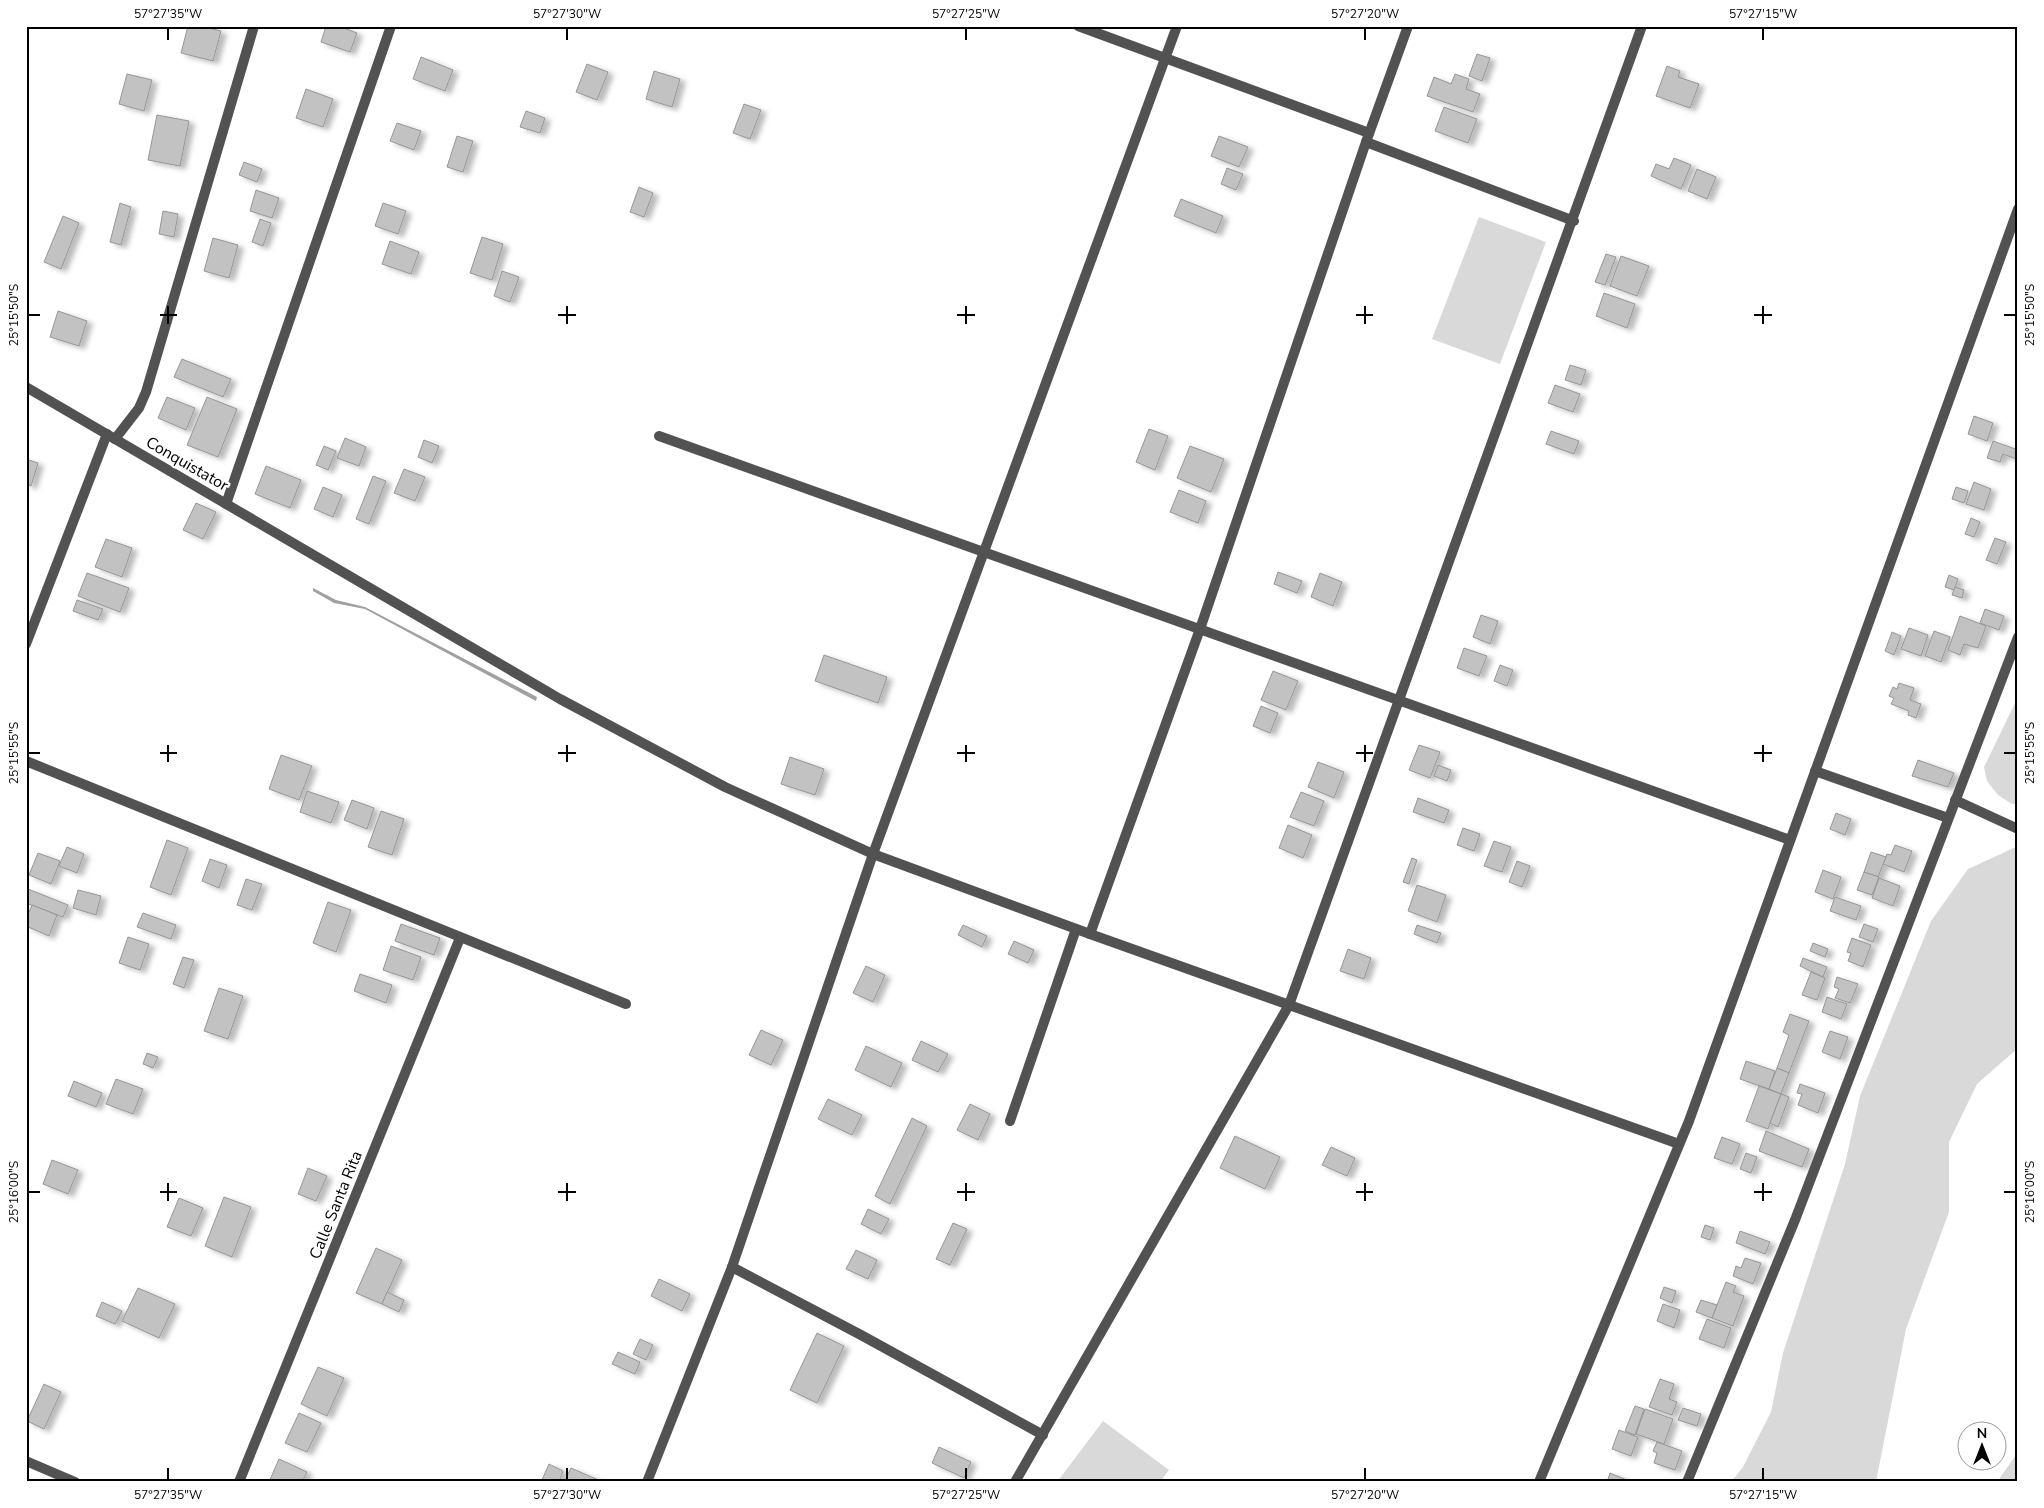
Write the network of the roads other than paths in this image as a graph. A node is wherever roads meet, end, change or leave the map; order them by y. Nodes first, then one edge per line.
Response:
1 (254, 26) edge
2 (391, 26) edge
3 (1078, 26) edge
4 (1177, 26) edge
5 (1408, 26) edge
6 (1642, 26) edge
7 (1166, 59) junction
8 (1368, 137) junction
9 (2018, 209) edge
10 (1574, 221) junction
11 (26, 388) edge
12 (111, 436) junction
13 (659, 436) dead end
14 (226, 504) junction
15 (984, 553) junction
16 (1200, 629) junction
17 (2018, 636) edge
18 (26, 644) edge
19 (1400, 701) junction
20 (26, 761) edge
21 (1815, 771) junction
22 (1955, 800) junction
23 (1948, 818) junction
24 (2018, 828) edge
25 (1790, 840) junction
26 (873, 854) junction
27 (1076, 929) junction
28 (1090, 934) junction
29 (460, 938) junction
30 (626, 1004) dead end
31 (1289, 1005) junction
32 (1010, 1121) dead end
33 (1679, 1144) junction
34 (732, 1267) junction
35 (1042, 1435) junction
36 (26, 1461) edge
37 (75, 1482) edge
38 (239, 1482) edge
39 (647, 1482) edge
40 (1015, 1482) edge
41 (1539, 1482) edge
42 (1687, 1482) edge

1 - 12 street
2 - 14 street
3 - 7 street
4 - 7 street
5 - 8 street
6 - 10 street
7 - 8 street
7 - 15 street
8 - 10 street
8 - 16 street
9 - 21 street
10 - 19 street
11 - 12 street, Conquistator
12 - 14 street, Conquistator
12 - 18 street
13 - 15 street
14 - 26 street, Conquistator
15 - 16 street
15 - 26 street
16 - 19 street
16 - 28 street
17 - 22 street
19 - 25 street
19 - 31 street
20 - 29 street
21 - 23 street
21 - 25 street
22 - 23 street
22 - 24 street
23 - 42 street
25 - 33 street
26 - 27 street, Conquistator
26 - 34 street
27 - 28 street, Conquistator
27 - 32 street
28 - 31 street, Conquistator
29 - 30 street
29 - 38 street, Calle Santa Rita
31 - 33 street, Conquistator
31 - 35 street
33 - 41 street
34 - 35 street
34 - 39 street
35 - 40 street
36 - 37 street

